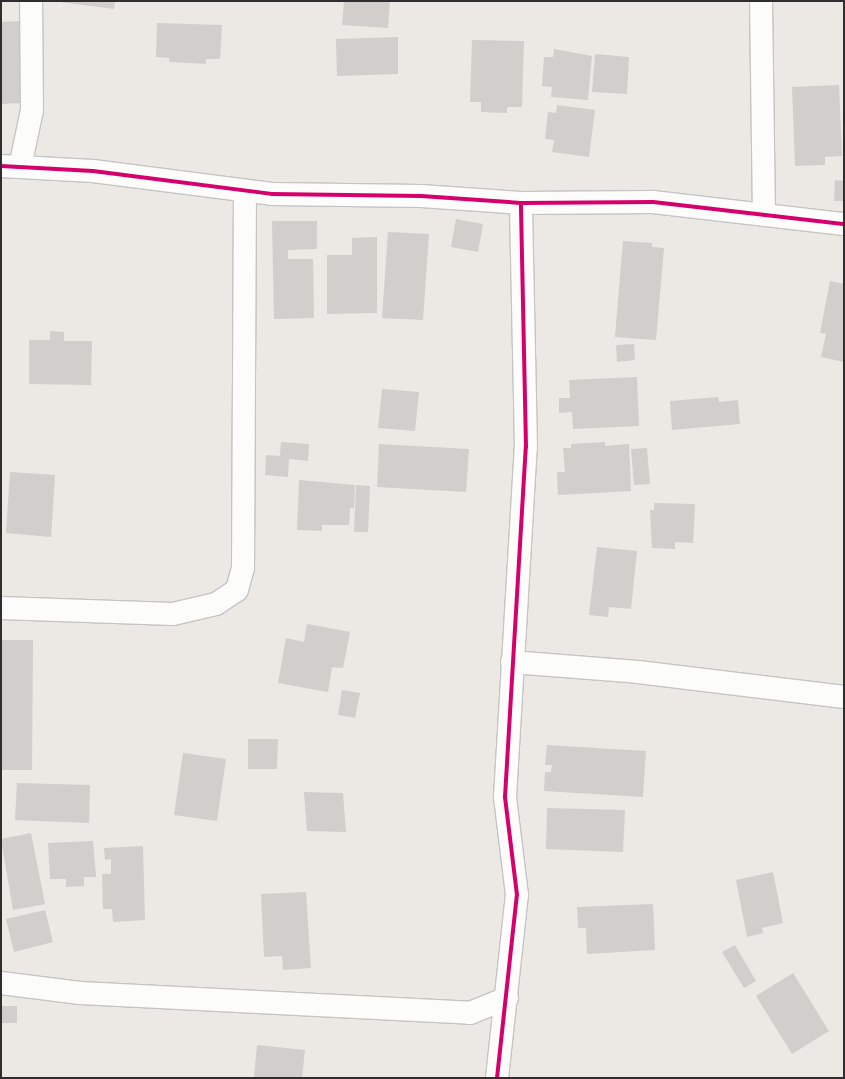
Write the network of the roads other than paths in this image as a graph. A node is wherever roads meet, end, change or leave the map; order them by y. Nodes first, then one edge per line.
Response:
1 (30, 1) edge
2 (761, 1) edge
3 (11, 166) edge
4 (245, 191) junction
5 (521, 203) junction
6 (764, 215) junction
7 (844, 224) edge
8 (1, 608) edge
9 (512, 662) junction
10 (844, 697) edge
11 (1, 983) edge
12 (507, 998) junction
13 (497, 1078) edge

1 - 3 street
2 - 6 street
3 - 4 street
4 - 5 street
4 - 8 street
5 - 6 street
5 - 9 street
6 - 7 street
9 - 10 street
9 - 12 street
11 - 12 street
12 - 13 street

